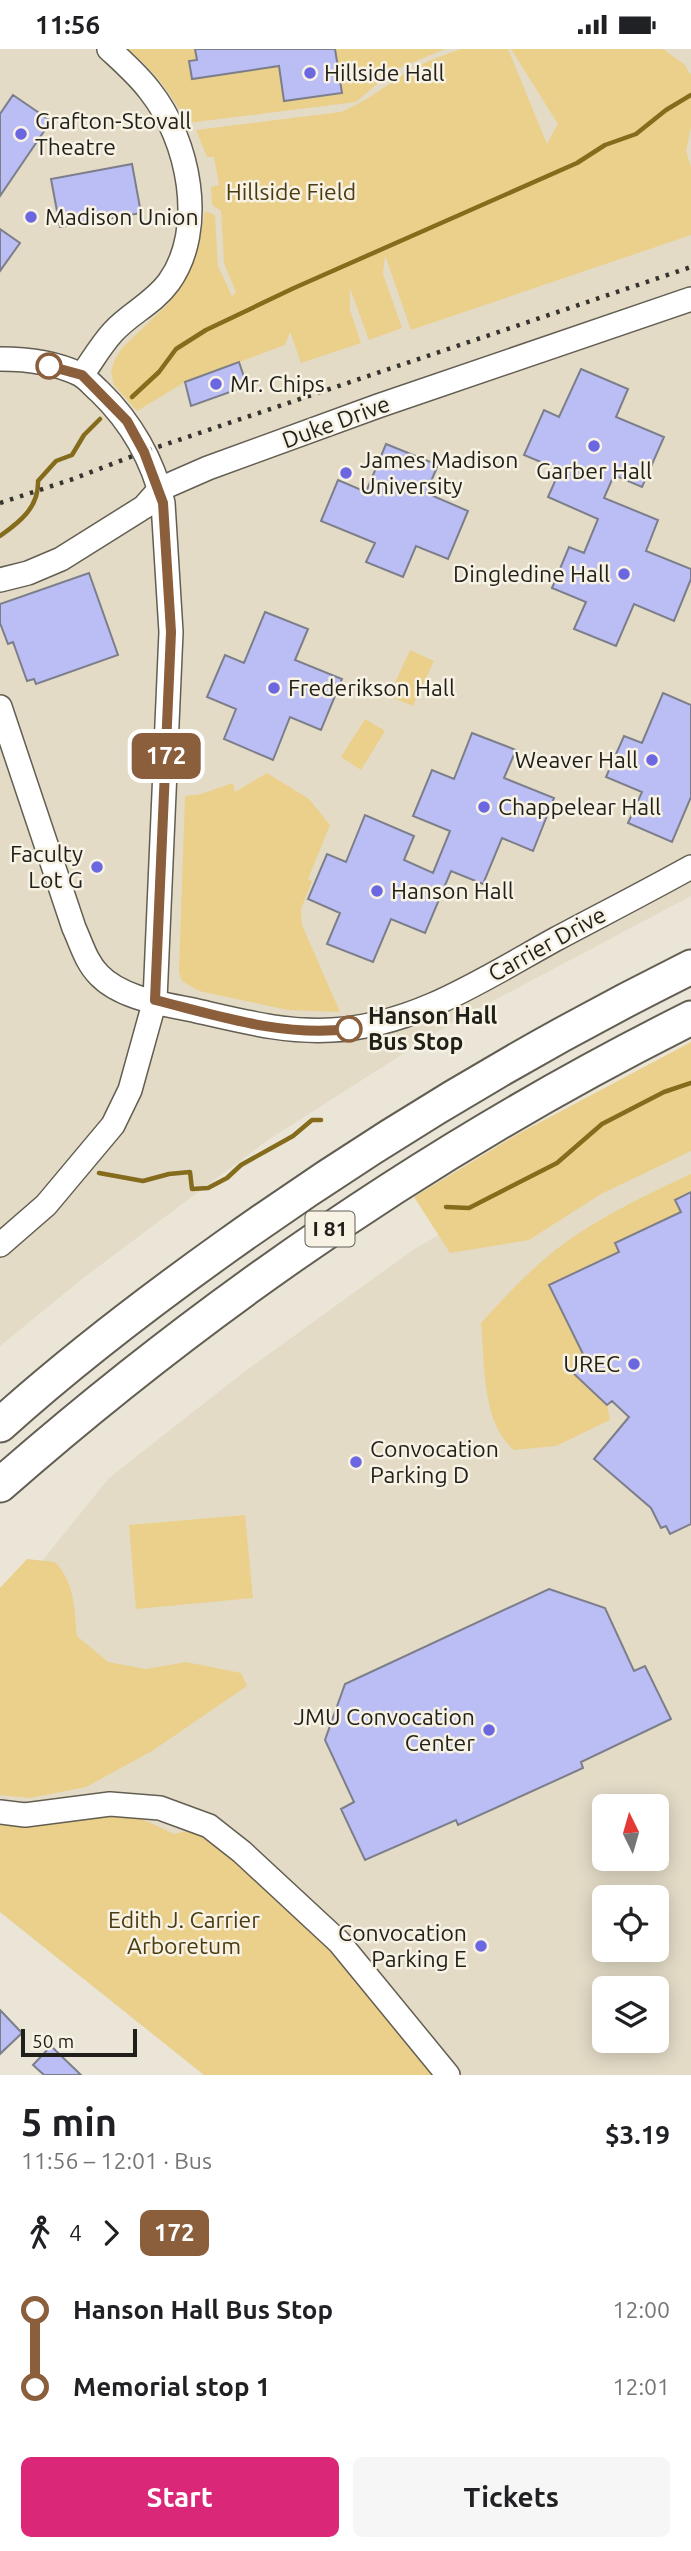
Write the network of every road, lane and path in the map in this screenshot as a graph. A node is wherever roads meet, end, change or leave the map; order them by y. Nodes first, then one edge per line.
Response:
1 (109, 49) edge
2 (691, 299) edge
3 (0, 359) edge
4 (82, 375) junction
5 (160, 489) junction
6 (0, 580) edge
7 (0, 707) edge
8 (691, 867) edge
9 (691, 967) edge
10 (155, 1000) junction
11 (691, 1018) edge
12 (0, 1245) edge
13 (0, 1425) edge
14 (0, 1485) edge
15 (0, 1812) edge
16 (447, 2075) edge

1 - 4 street
2 - 5 street, Duke Drive
3 - 4 street
4 - 5 street
5 - 6 street, Duke Drive
5 - 10 street
7 - 10 street
8 - 10 street, Carrier Drive
9 - 13 highway, I 81
10 - 12 street
11 - 14 highway, I 81
15 - 16 street

